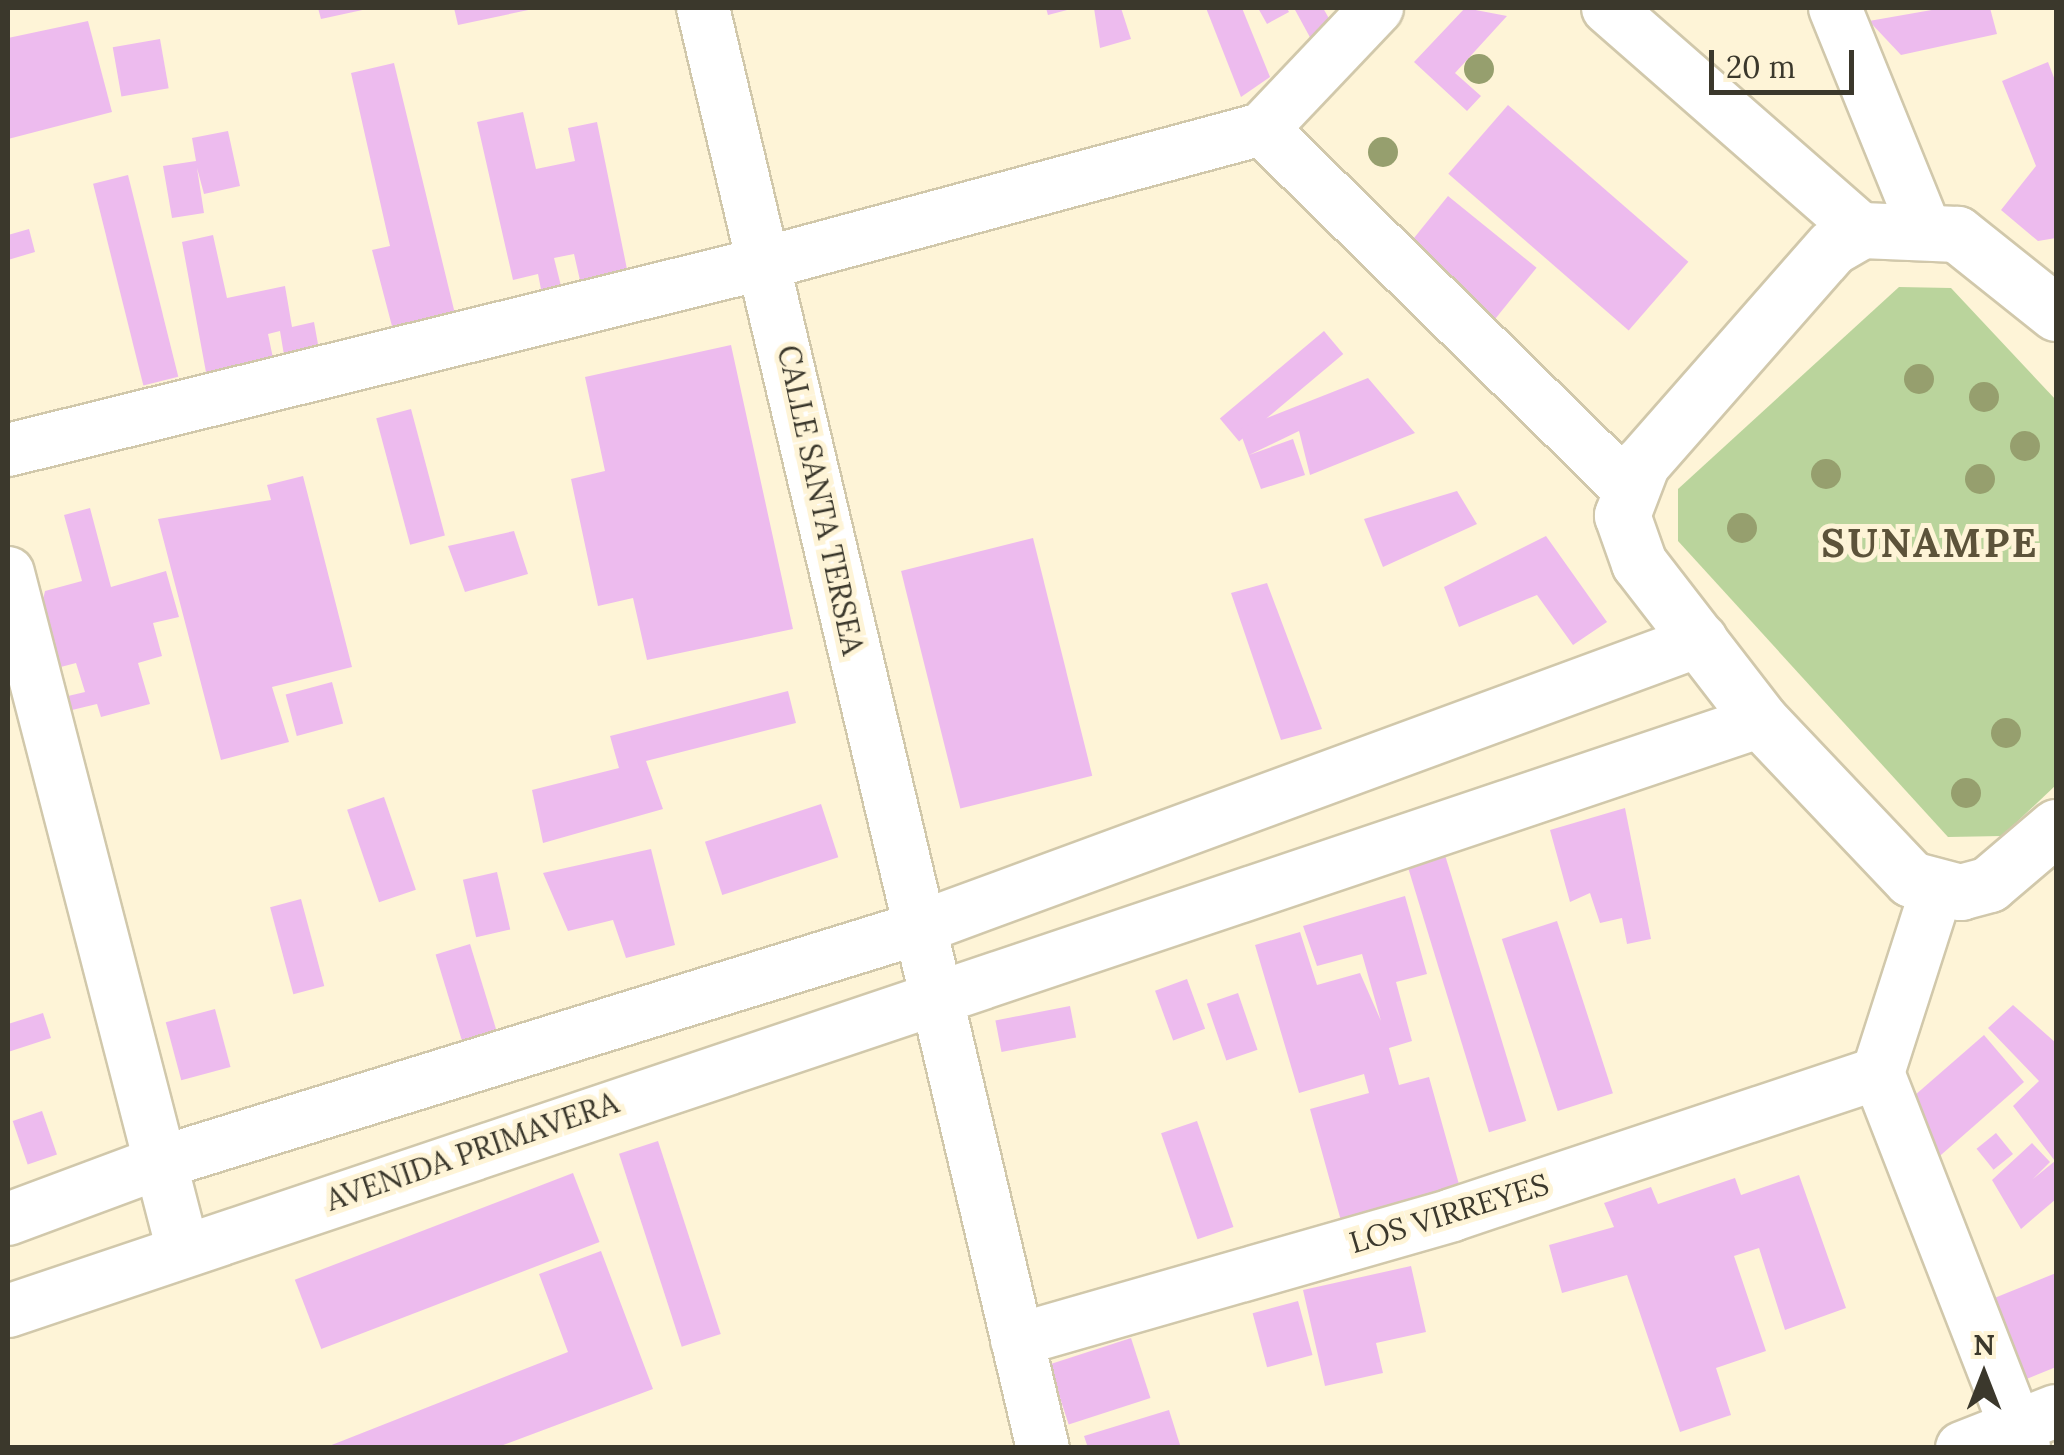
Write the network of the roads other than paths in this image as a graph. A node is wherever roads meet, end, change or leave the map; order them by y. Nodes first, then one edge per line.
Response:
1 (703, 8) edge
2 (1377, 8) edge
3 (1608, 8) edge
4 (1835, 8) edge
5 (1262, 129) junction
6 (1924, 227) junction
7 (1862, 230) junction
8 (769, 262) junction
9 (2049, 295) edge
10 (8, 450) edge
11 (1629, 489) junction
12 (8, 573) edge
13 (1701, 640) junction
14 (1761, 721) junction
15 (2056, 826) edge
16 (1938, 889) junction
17 (916, 929) junction
18 (937, 993) junction
19 (1878, 1072) junction
20 (156, 1164) junction
21 (8, 1219) edge
22 (183, 1250) junction
23 (8, 1310) edge
24 (1016, 1340) junction
25 (2032, 1428) edge
26 (1043, 1448) edge
27 (1962, 1448) edge

1 - 8 street, CALLE SANTA TERSEA
2 - 5 street
3 - 7 street
4 - 6 street
5 - 8 street
5 - 11 street
6 - 7 main road
6 - 9 main road
7 - 11 main road
8 - 10 street
8 - 17 street, CALLE SANTA TERSEA
11 - 13 main road
12 - 20 street
13 - 14 main road
13 - 17 street
14 - 16 main road
14 - 18 street, AVENIDA PRIMAVERA
15 - 16 main road
16 - 19 street
17 - 18 street, CALLE SANTA TERSEA
17 - 20 street
18 - 22 street, AVENIDA PRIMAVERA
18 - 24 street, CALLE SANTA TERSEA
19 - 24 street, LOS VIRREYES
19 - 25 street
20 - 21 street
20 - 22 street
22 - 23 street, AVENIDA PRIMAVERA
24 - 26 street, CALLE SANTA TERSEA
25 - 27 street

